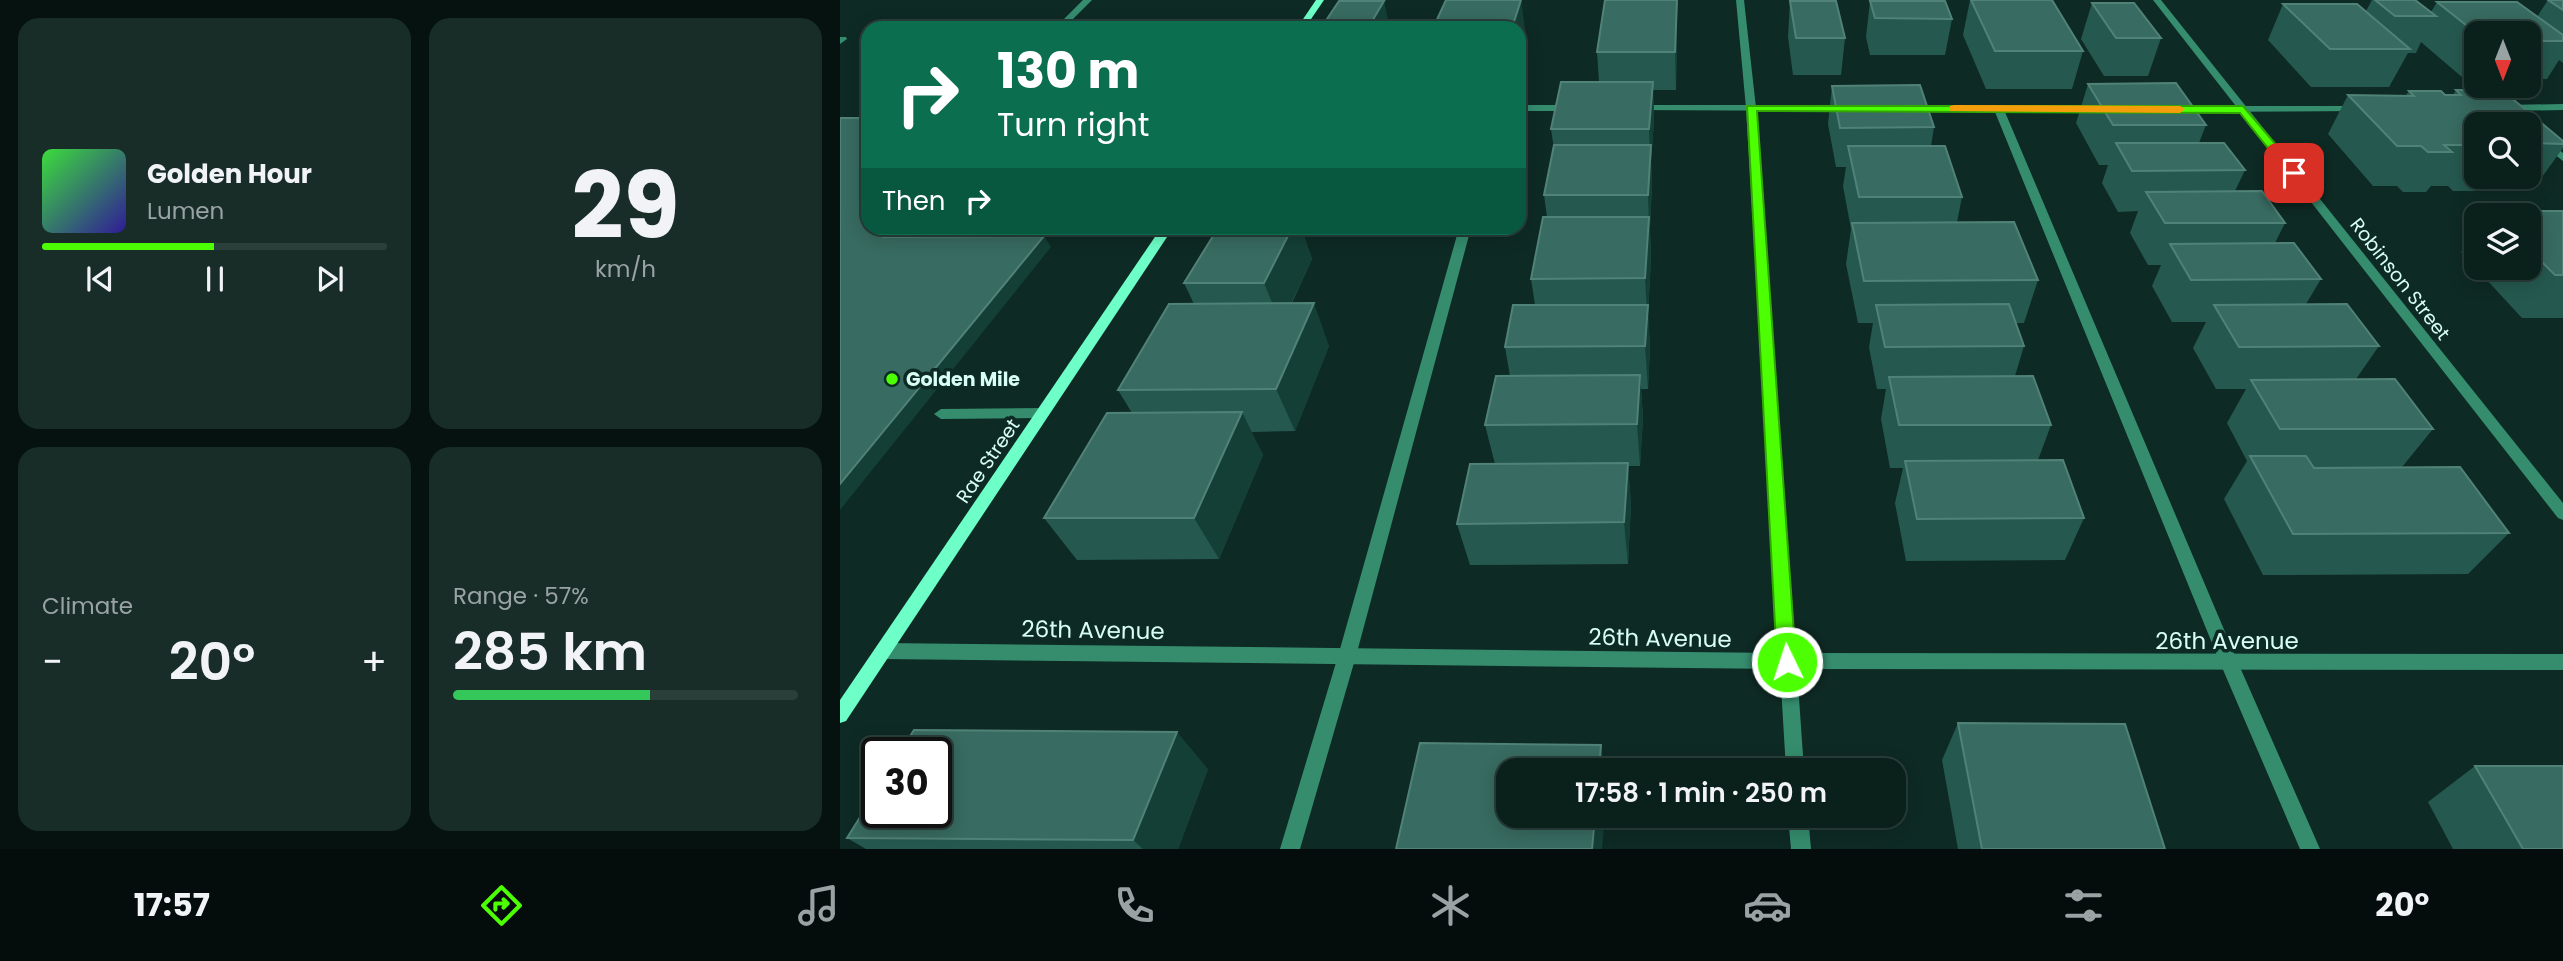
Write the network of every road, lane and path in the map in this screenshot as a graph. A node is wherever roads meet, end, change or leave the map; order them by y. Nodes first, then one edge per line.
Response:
1 (1088, 0) edge
2 (1320, 0) edge
3 (1740, 0) edge
4 (2157, 0) edge
5 (1066, 21) edge
6 (1306, 21) edge
7 (2563, 107) edge
8 (1526, 108) edge
9 (1587, 108) edge
10 (1628, 108) edge
11 (1751, 108) junction
12 (1861, 108) edge
13 (1903, 108) edge
14 (2490, 108) edge
15 (2504, 108) junction
16 (1999, 109) junction
17 (2108, 109) edge
18 (2162, 109) edge
19 (2367, 109) edge
20 (2243, 110) junction
21 (2509, 112) edge
22 (2541, 139) edge
23 (2563, 158) edge
24 (1162, 235) edge
25 (1463, 235) edge
26 (1043, 413) junction
27 (940, 414) dead end
28 (2563, 514) edge
29 (883, 651) junction
30 (1347, 656) junction
31 (1787, 662) junction
32 (2563, 662) edge
33 (2230, 665) junction
34 (840, 715) edge
35 (1794, 758) edge
36 (1799, 828) edge
37 (1290, 849) edge
38 (1801, 849) edge
39 (2310, 849) edge

1 - 5 street
2 - 6 street
3 - 11 street
4 - 20 street, Robinson Street
7 - 15 street
8 - 9 street
10 - 11 street
11 - 12 street
11 - 31 street
13 - 16 street
14 - 15 street
15 - 21 street
16 - 17 street
16 - 33 street
18 - 20 street
19 - 20 street
20 - 28 street, Robinson Street
22 - 23 street
24 - 26 street, Rae Street
25 - 30 street
26 - 27 street
26 - 29 street, Rae Street
29 - 30 street, 26th Avenue
29 - 34 street, Rae Street
30 - 31 street, 26th Avenue
30 - 37 street
31 - 33 street, 26th Avenue
31 - 35 street
32 - 33 street, 26th Avenue
33 - 39 street
36 - 38 street

